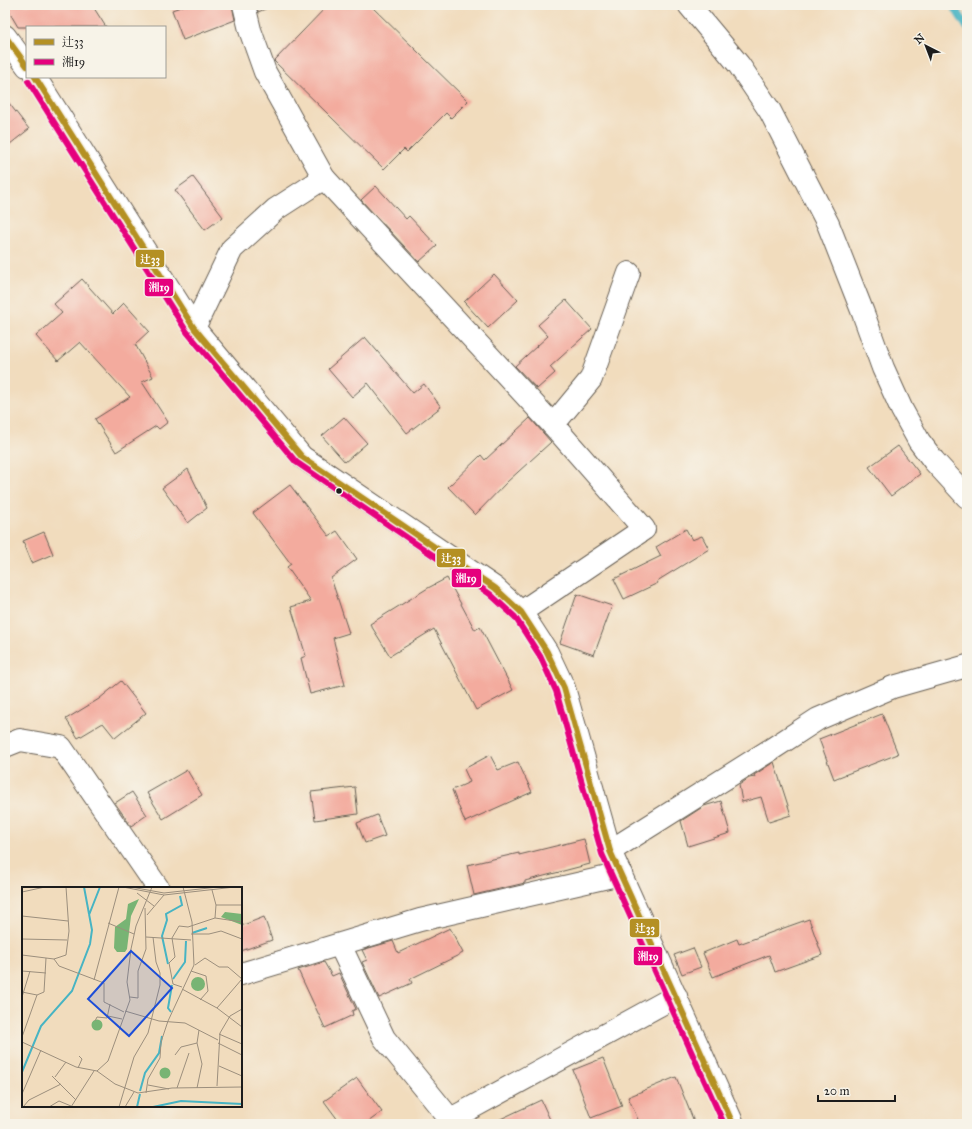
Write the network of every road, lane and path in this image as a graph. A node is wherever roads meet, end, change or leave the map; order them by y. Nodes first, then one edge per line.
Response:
1 (244, 5) edge
2 (689, 5) edge
3 (5, 36) edge
4 (26, 65) edge
5 (36, 78) edge
6 (324, 178) junction
7 (629, 273) dead end
8 (194, 328) junction
9 (553, 425) junction
10 (967, 497) edge
11 (521, 612) junction
12 (967, 666) edge
13 (5, 746) edge
14 (610, 851) junction
15 (620, 874) junction
16 (157, 887) edge
17 (340, 944) junction
18 (242, 974) edge
19 (676, 996) junction
20 (452, 1122) edge
21 (733, 1124) edge

1 - 6 street
2 - 10 street
3 - 4 street
5 - 8 street
6 - 8 street
6 - 9 street
7 - 9 street
8 - 11 street
9 - 11 street
11 - 14 street
12 - 14 street
13 - 16 street
14 - 15 street
15 - 17 street
15 - 19 street
17 - 18 street
17 - 20 street
19 - 20 street
19 - 21 street

